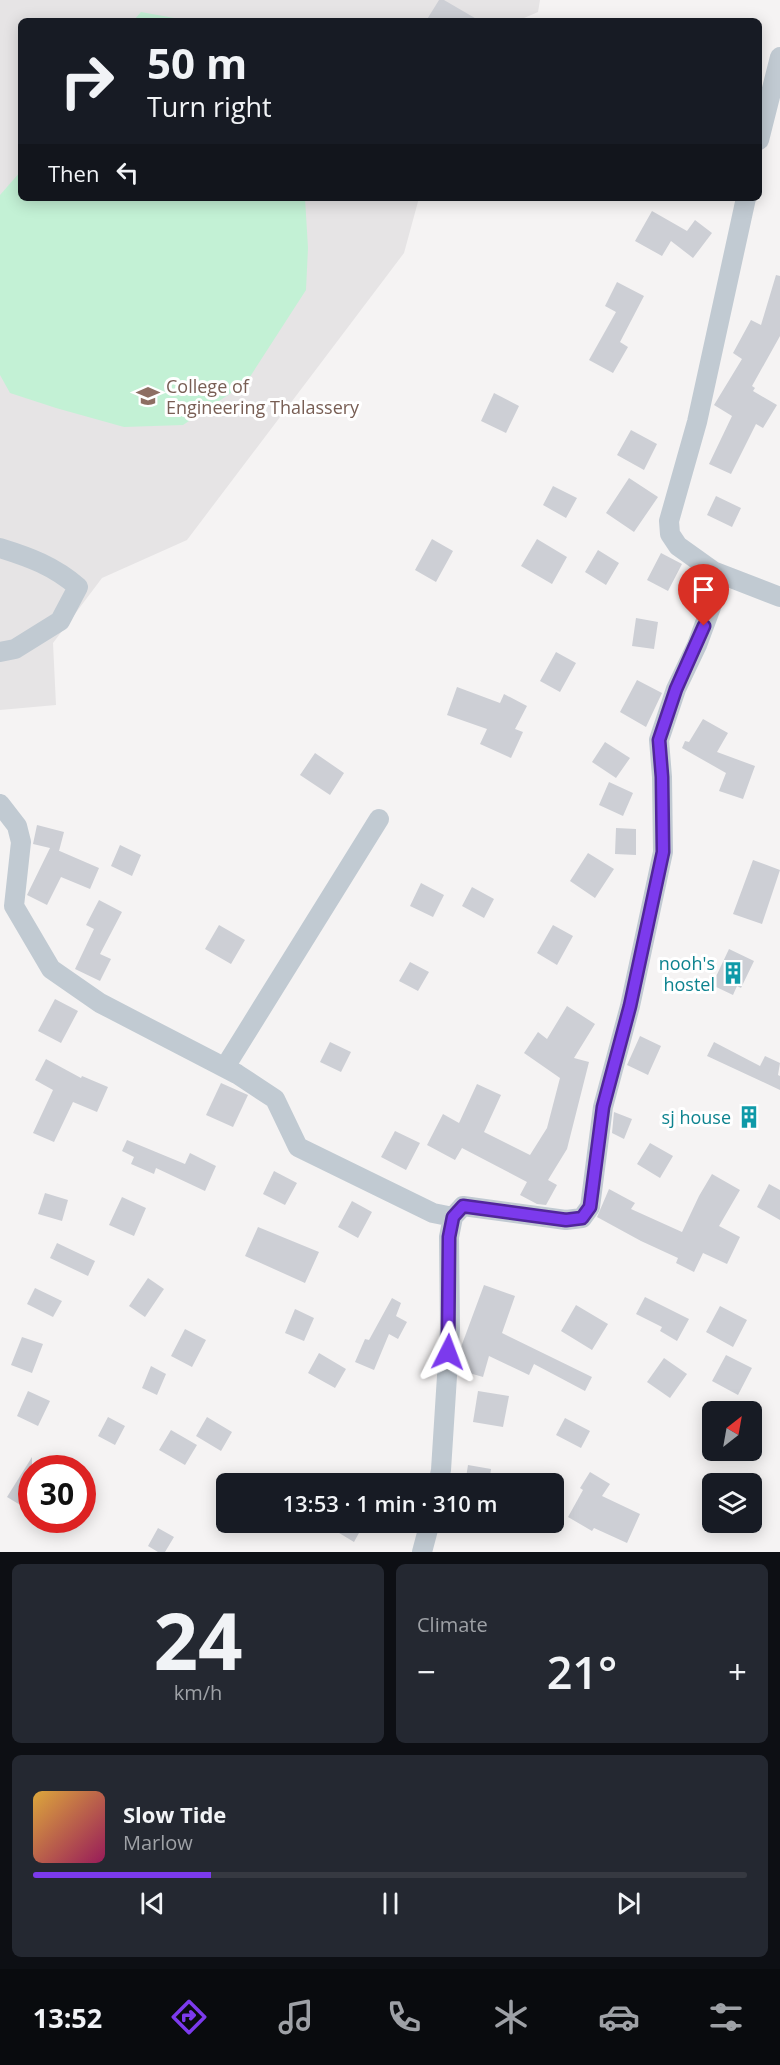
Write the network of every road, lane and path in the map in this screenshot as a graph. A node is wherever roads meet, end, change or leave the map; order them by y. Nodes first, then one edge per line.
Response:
1 (780, 57) edge
2 (762, 128) edge
3 (745, 201) edge
4 (0, 548) edge
5 (713, 571) junction
6 (780, 597) edge
7 (0, 652) edge
8 (0, 804) edge
9 (379, 819) dead end
10 (225, 1067) junction
11 (453, 1217) junction
12 (440, 1473) edge
13 (427, 1533) edge
14 (422, 1552) edge

1 - 2 street
3 - 5 street
4 - 7 street
5 - 6 street
5 - 11 street
8 - 10 street
9 - 10 street
10 - 11 street
11 - 12 street
13 - 14 street

